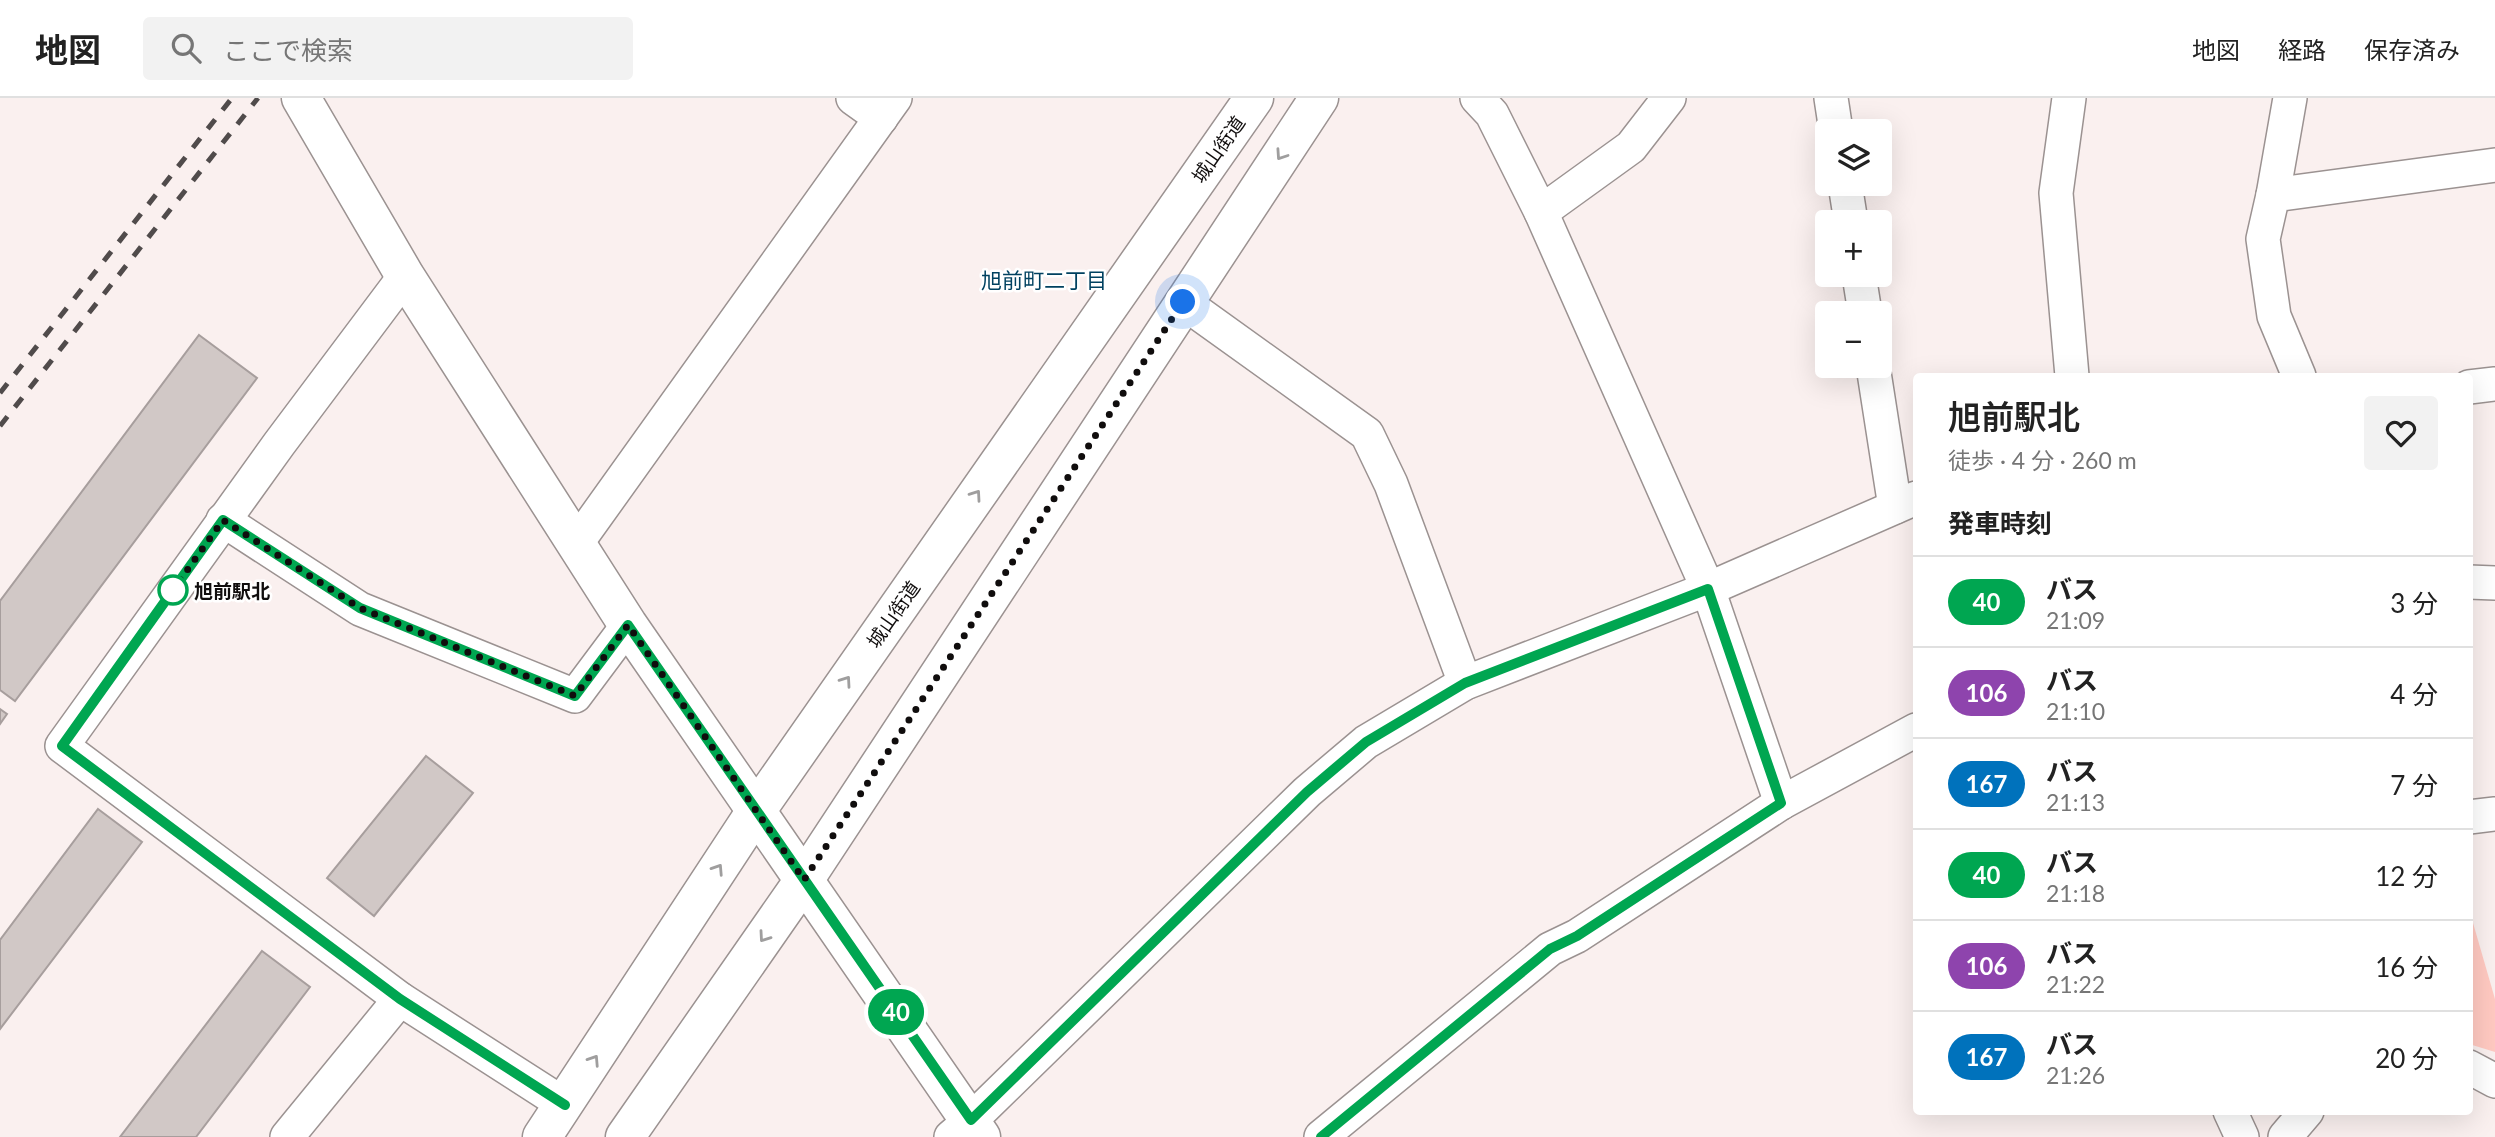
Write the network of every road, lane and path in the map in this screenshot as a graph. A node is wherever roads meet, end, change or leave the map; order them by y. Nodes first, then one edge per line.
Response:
1 (300, 98) edge
2 (853, 98) edge
3 (1254, 98) edge
4 (1319, 98) edge
5 (1477, 98) edge
6 (1669, 98) edge
7 (1831, 98) edge
8 (2069, 98) edge
9 (2290, 98) edge
10 (888, 108) edge
11 (1834, 119) edge
12 (2495, 164) edge
13 (2273, 195) junction
14 (1541, 212) junction
15 (405, 276) junction
16 (1183, 302) junction
17 (2072, 373) edge
18 (2298, 373) edge
19 (1876, 378) edge
20 (2495, 384) edge
21 (2473, 387) edge
22 (1905, 503) edge
23 (223, 520) junction
24 (576, 544) junction
25 (2473, 582) edge
26 (2495, 583) edge
27 (1708, 589) junction
28 (628, 625) junction
29 (1465, 683) junction
30 (1913, 732) edge
31 (1781, 803) junction
32 (756, 811) junction
33 (2495, 814) edge
34 (2473, 817) edge
35 (804, 880) junction
36 (400, 999) junction
37 (2473, 1070) edge
38 (2495, 1081) edge
39 (565, 1105) junction
40 (2232, 1115) edge
41 (2304, 1115) edge
42 (968, 1131) edge
43 (630, 1136) edge
44 (287, 1137) edge
45 (542, 1137) edge
46 (1321, 1137) edge
47 (2242, 1137) edge
48 (2285, 1137) edge

1 - 15 street
2 - 10 street
32 -> 3 street, 城山街道
4 -> 16 street
5 - 14 street
6 - 14 street
7 - 11 street
8 - 17 street
9 - 13 street
10 - 24 street
12 - 13 street
13 - 18 street
14 - 27 street
15 - 23 street
15 - 24 street
16 - 29 street
16 - 35 street
19 - 22 street
20 - 21 street
22 - 27 street
23 - 28 street
23 - 36 street
24 - 28 street
25 - 26 street
27 - 29 street
27 - 31 street
28 - 32 street
29 - 42 street
30 - 31 street
31 - 46 street
32 - 35 street
39 -> 32 street, 城山街道
33 - 34 street
35 - 42 street
35 -> 43 street
36 - 39 street
36 - 44 street
37 - 38 street
39 - 45 street, 城山街道
40 - 47 street
41 - 48 street

